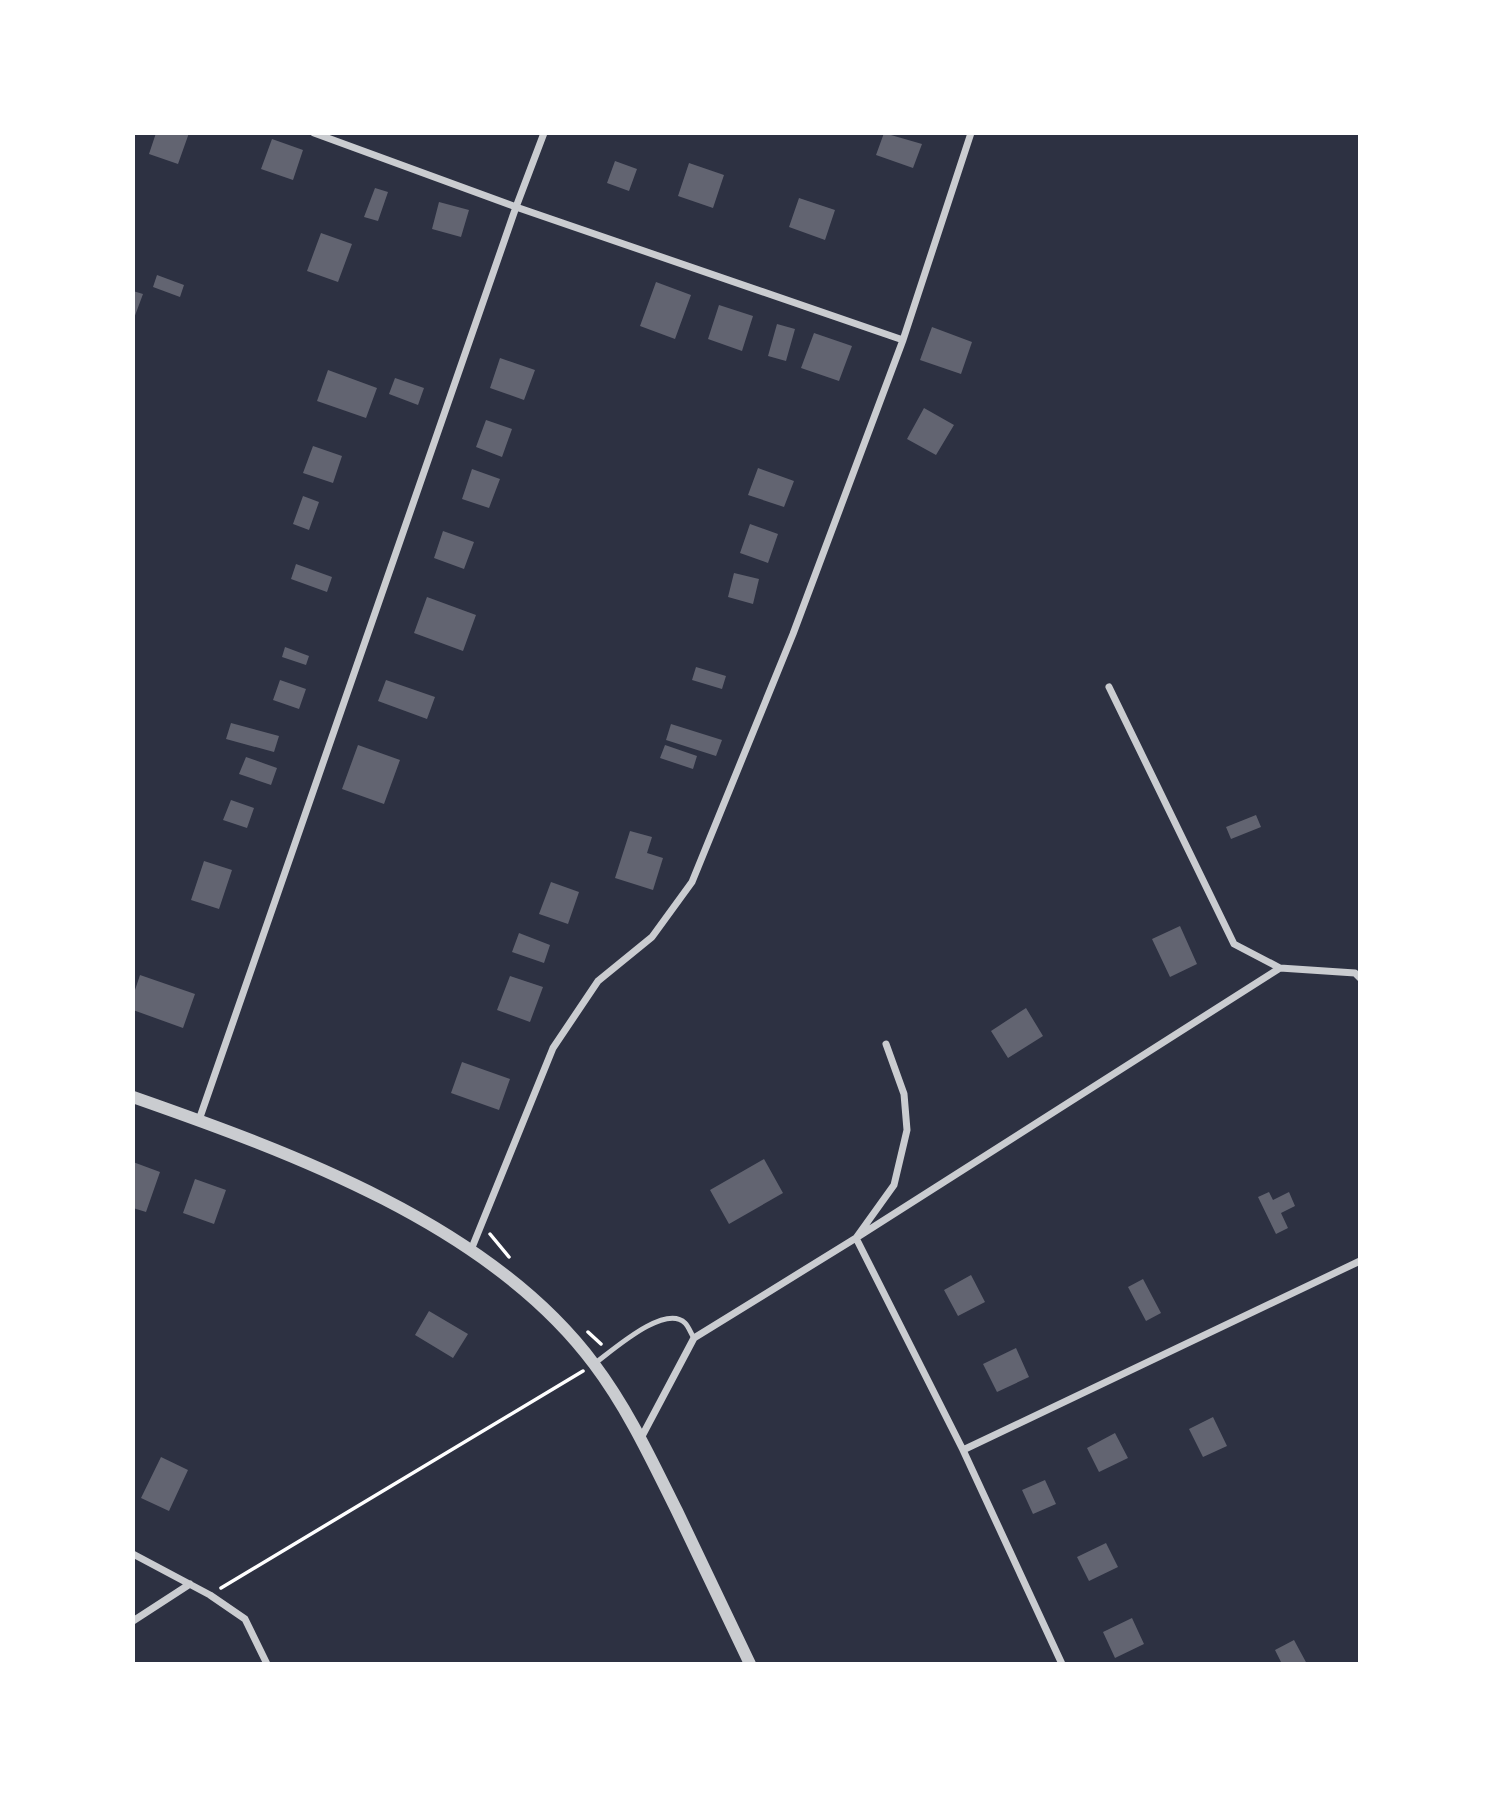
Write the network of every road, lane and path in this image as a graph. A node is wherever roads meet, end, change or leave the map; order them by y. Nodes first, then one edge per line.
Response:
1 (314, 133) edge
2 (544, 133) edge
3 (971, 133) edge
4 (516, 207) junction
5 (903, 340) junction
6 (1109, 687) dead end
7 (1280, 968) junction
8 (1360, 978) edge
9 (886, 1044) dead end
10 (133, 1097) edge
11 (199, 1120) junction
12 (856, 1238) junction
13 (471, 1250) junction
14 (1360, 1261) edge
15 (694, 1338) junction
16 (594, 1363) junction
17 (641, 1438) junction
18 (963, 1450) junction
19 (133, 1554) edge
20 (190, 1584) junction
21 (210, 1595) junction
22 (133, 1621) edge
23 (267, 1664) edge
24 (750, 1664) edge
25 (1062, 1664) edge

1 - 4 street
2 - 4 street
3 - 5 street
4 - 5 street
4 - 11 street
5 - 13 street
6 - 7 street
7 - 8 street
7 - 12 street
9 - 12 street
10 - 11 street
11 - 13 street
12 - 15 street
12 - 18 street
13 - 16 street
14 - 18 street
15 - 16 lane
15 - 17 street
16 - 17 street
16 - 21 path
17 - 24 street
18 - 25 street
19 - 20 street
20 - 21 street
20 - 22 street
21 - 23 street

